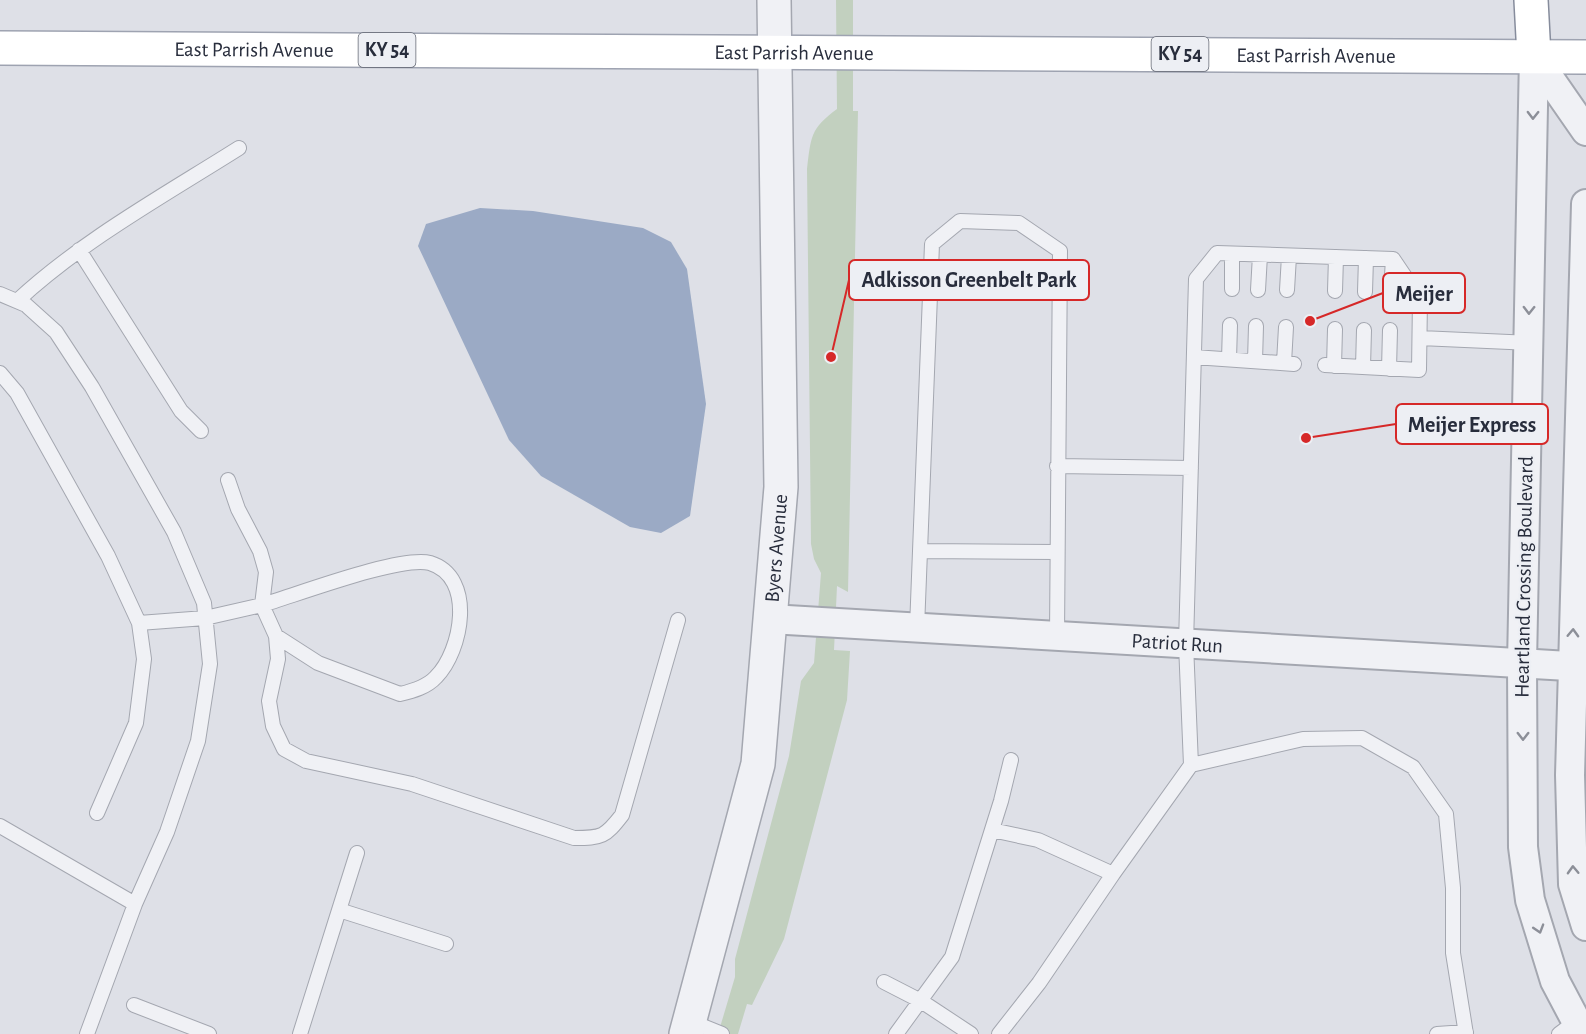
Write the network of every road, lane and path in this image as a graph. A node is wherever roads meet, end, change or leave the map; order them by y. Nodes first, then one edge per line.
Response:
1 (774, 0) edge
2 (1532, 0) edge
3 (0, 48) edge
4 (774, 52) junction
5 (1534, 57) junction
6 (1586, 57) edge
7 (1586, 131) edge
8 (239, 148) dead end
9 (1586, 204) edge
10 (79, 250) junction
11 (1232, 254) junction
12 (1260, 255) junction
13 (1289, 255) junction
14 (1336, 257) junction
15 (1366, 258) junction
16 (1393, 259) junction
17 (1232, 289) dead end
18 (1258, 290) dead end
19 (1287, 290) dead end
20 (1335, 291) dead end
21 (1365, 292) dead end
22 (1391, 292) dead end
23 (0, 294) edge
24 (17, 301) junction
25 (1230, 326) dead end
26 (1256, 326) dead end
27 (1286, 327) dead end
28 (1335, 329) dead end
29 (1364, 330) dead end
30 (1390, 330) dead end
31 (1420, 338) junction
32 (1529, 343) junction
33 (1194, 357) junction
34 (1229, 359) junction
35 (1255, 361) junction
36 (1363, 367) junction
37 (1389, 369) junction
38 (0, 373) edge
39 (201, 431) dead end
40 (1057, 466) junction
41 (1191, 468) junction
42 (228, 480) dead end
43 (920, 551) junction
44 (1057, 552) junction
45 (262, 605) junction
46 (205, 618) junction
47 (770, 619) junction
48 (678, 620) dead end
49 (139, 623) junction
50 (917, 628) junction
51 (276, 636) junction
52 (1057, 636) junction
53 (1186, 644) junction
54 (1522, 664) junction
55 (1579, 667) edge
56 (1011, 760) dead end
57 (1191, 765) junction
58 (97, 813) dead end
59 (0, 826) edge
60 (992, 830) junction
61 (357, 853) dead end
62 (1113, 874) junction
63 (135, 904) junction
64 (339, 910) junction
65 (1586, 926) edge
66 (446, 944) dead end
67 (884, 982) dead end
68 (921, 1001) junction
69 (134, 1005) dead end
70 (1576, 1025) edge
71 (688, 1027) edge
72 (1466, 1033) edge
73 (87, 1034) edge
74 (209, 1034) edge
75 (300, 1034) edge
76 (722, 1034) edge
77 (896, 1034) edge
78 (971, 1034) edge
79 (999, 1034) edge
80 (1437, 1034) edge

1 - 4 street, Byers Avenue
2 - 5 main road
3 - 4 main road, East Parrish Avenue / KY 54
4 - 5 main road, East Parrish Avenue / KY 54
4 - 47 street, Byers Avenue
5 - 6 main road, East Parrish Avenue / KY 54
5 - 7 street
5 -> 32 street, Heartland Crossing Boulevard
8 - 10 lane
55 -> 9 street
10 - 24 lane
10 - 39 lane
11 - 12 lane
11 - 17 lane
11 - 33 lane
12 - 13 lane
12 - 18 lane
13 - 14 lane
13 - 19 lane
14 - 15 lane
14 - 20 lane
15 - 16 lane
15 - 21 lane
16 - 22 lane
16 - 31 lane
23 - 24 lane
24 - 46 lane
25 - 34 lane
26 - 35 lane
27 - 35 lane
28 - 36 lane
29 - 36 lane
30 - 37 lane
31 - 32 lane
31 - 37 lane
32 - 54 street, Heartland Crossing Boulevard
33 - 34 lane
33 - 41 lane
34 - 35 lane
36 - 37 lane
38 - 49 lane
40 - 41 lane
40 - 43 lane
40 - 44 lane
41 - 53 lane
42 - 45 lane
43 - 44 lane
43 - 50 lane
44 - 52 lane
45 - 46 lane
45 - 51 lane
45 - 51 lane
46 - 49 lane
46 - 63 lane
47 - 50 street, Patriot Run
47 - 71 street, Byers Avenue
48 - 51 lane
49 - 58 lane
50 - 52 street, Patriot Run
52 - 53 street, Patriot Run
53 - 54 street, Patriot Run
53 - 57 lane
54 - 55 street, Patriot Run
54 -> 70 street, Heartland Crossing Boulevard
65 -> 55 street
56 - 60 lane
57 - 62 lane
57 - 72 lane
59 - 63 lane
60 - 62 lane
60 - 68 lane
61 - 64 lane
62 - 79 lane
63 - 73 lane
64 - 66 lane
64 - 75 lane
67 - 68 lane
68 - 77 lane
68 - 78 lane
69 - 74 lane
71 - 76 lane
72 - 80 lane

